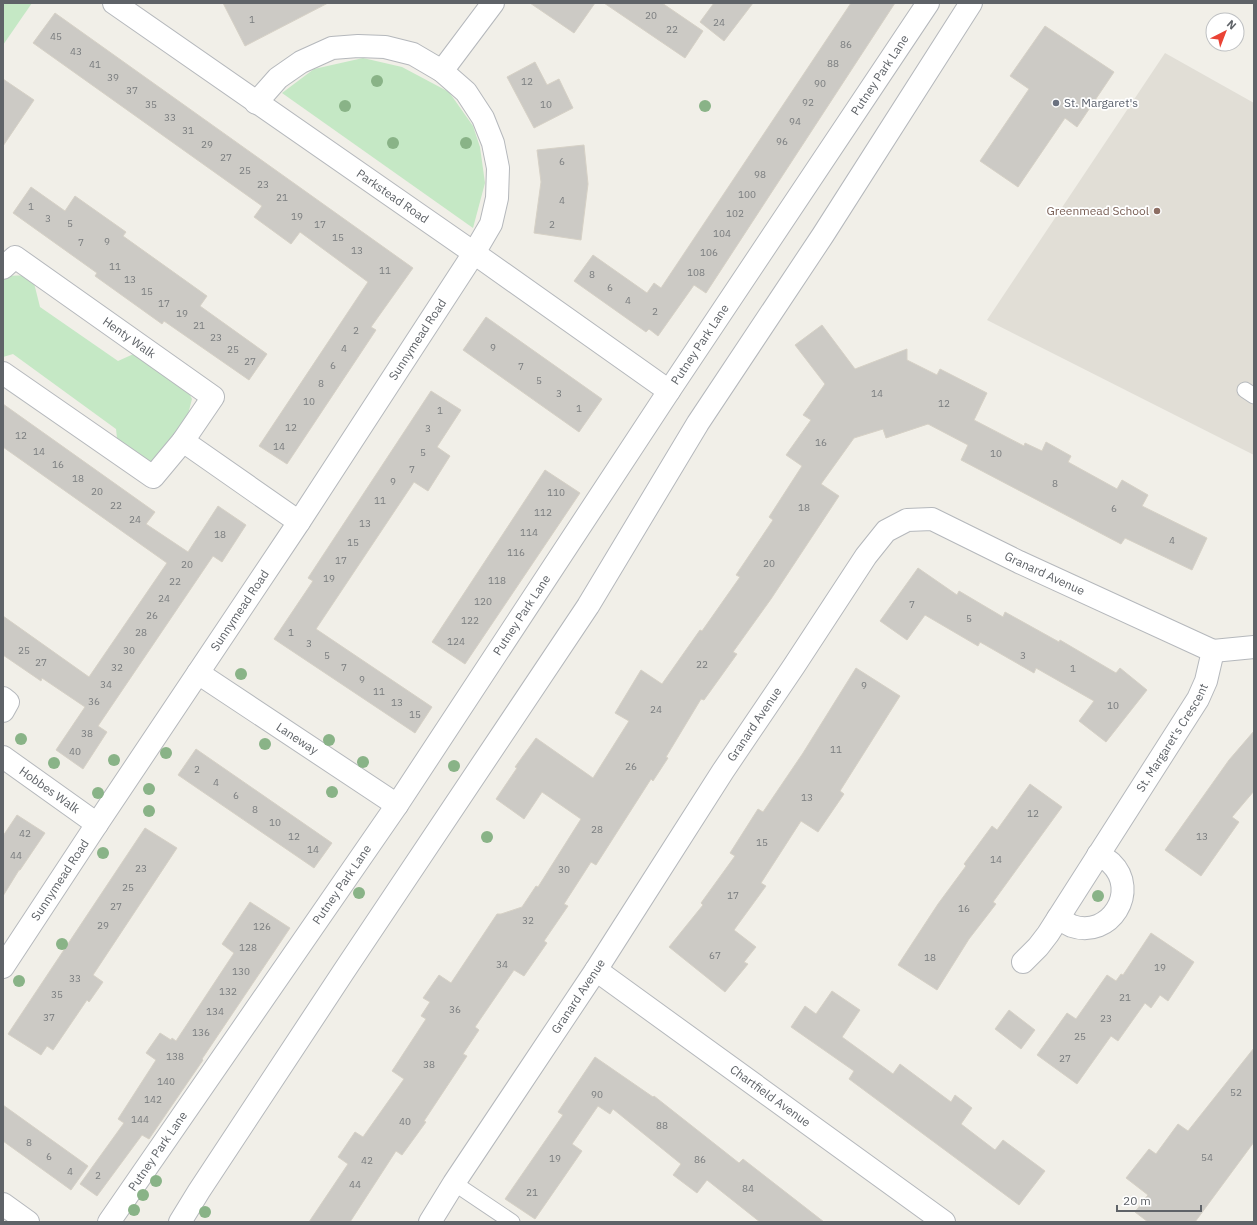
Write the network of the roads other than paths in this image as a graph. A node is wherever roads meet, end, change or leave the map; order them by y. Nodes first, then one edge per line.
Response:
1 (114, 3) edge
2 (493, 3) edge
3 (928, 3) edge
4 (971, 3) edge
5 (442, 71) junction
6 (256, 103) junction
7 (474, 254) junction
8 (3, 268) edge
9 (3, 373) edge
10 (669, 391) junction
11 (183, 441) junction
12 (299, 522) junction
13 (1254, 647) edge
14 (1213, 651) junction
15 (198, 672) junction
16 (3, 698) edge
17 (3, 711) edge
18 (3, 756) edge
19 (397, 805) junction
20 (97, 824) junction
21 (1098, 855) junction
22 (1058, 918) junction
23 (1022, 962) dead end
24 (3, 967) edge
25 (596, 970) junction
26 (454, 1183) junction
27 (3, 1204) edge
28 (28, 1222) edge
29 (110, 1222) edge
30 (180, 1222) edge
31 (430, 1222) edge
32 (512, 1222) edge
33 (944, 1222) edge

1 - 6 street, Parkstead Road
2 - 5 street
3 - 10 street, Putney Park Lane
4 - 30 street
5 - 6 street, Sunnymead Road
5 - 7 street, Sunnymead Road
6 - 7 street, Parkstead Road
7 - 10 street, Parkstead Road
7 - 12 street, Sunnymead Road
8 - 11 street, Henty Walk
9 - 11 street, Henty Walk
10 - 19 street, Putney Park Lane
11 - 12 street
12 - 15 street, Sunnymead Road
13 - 14 street
14 - 21 street, St. Margaret's Crescent
14 - 25 street, Granard Avenue
15 - 19 street, Laneway
15 - 20 street, Sunnymead Road
16 - 17 street
18 - 20 street, Hobbes Walk
19 - 29 street, Putney Park Lane
20 - 24 street, Sunnymead Road
21 - 22 street, St. Margaret's Crescent
21 - 22 street
22 - 23 street, St. Margaret's Crescent
25 - 26 street, Granard Avenue
25 - 33 street, Chartfield Avenue
26 - 31 street, Granard Avenue
26 - 32 lane
27 - 28 street

